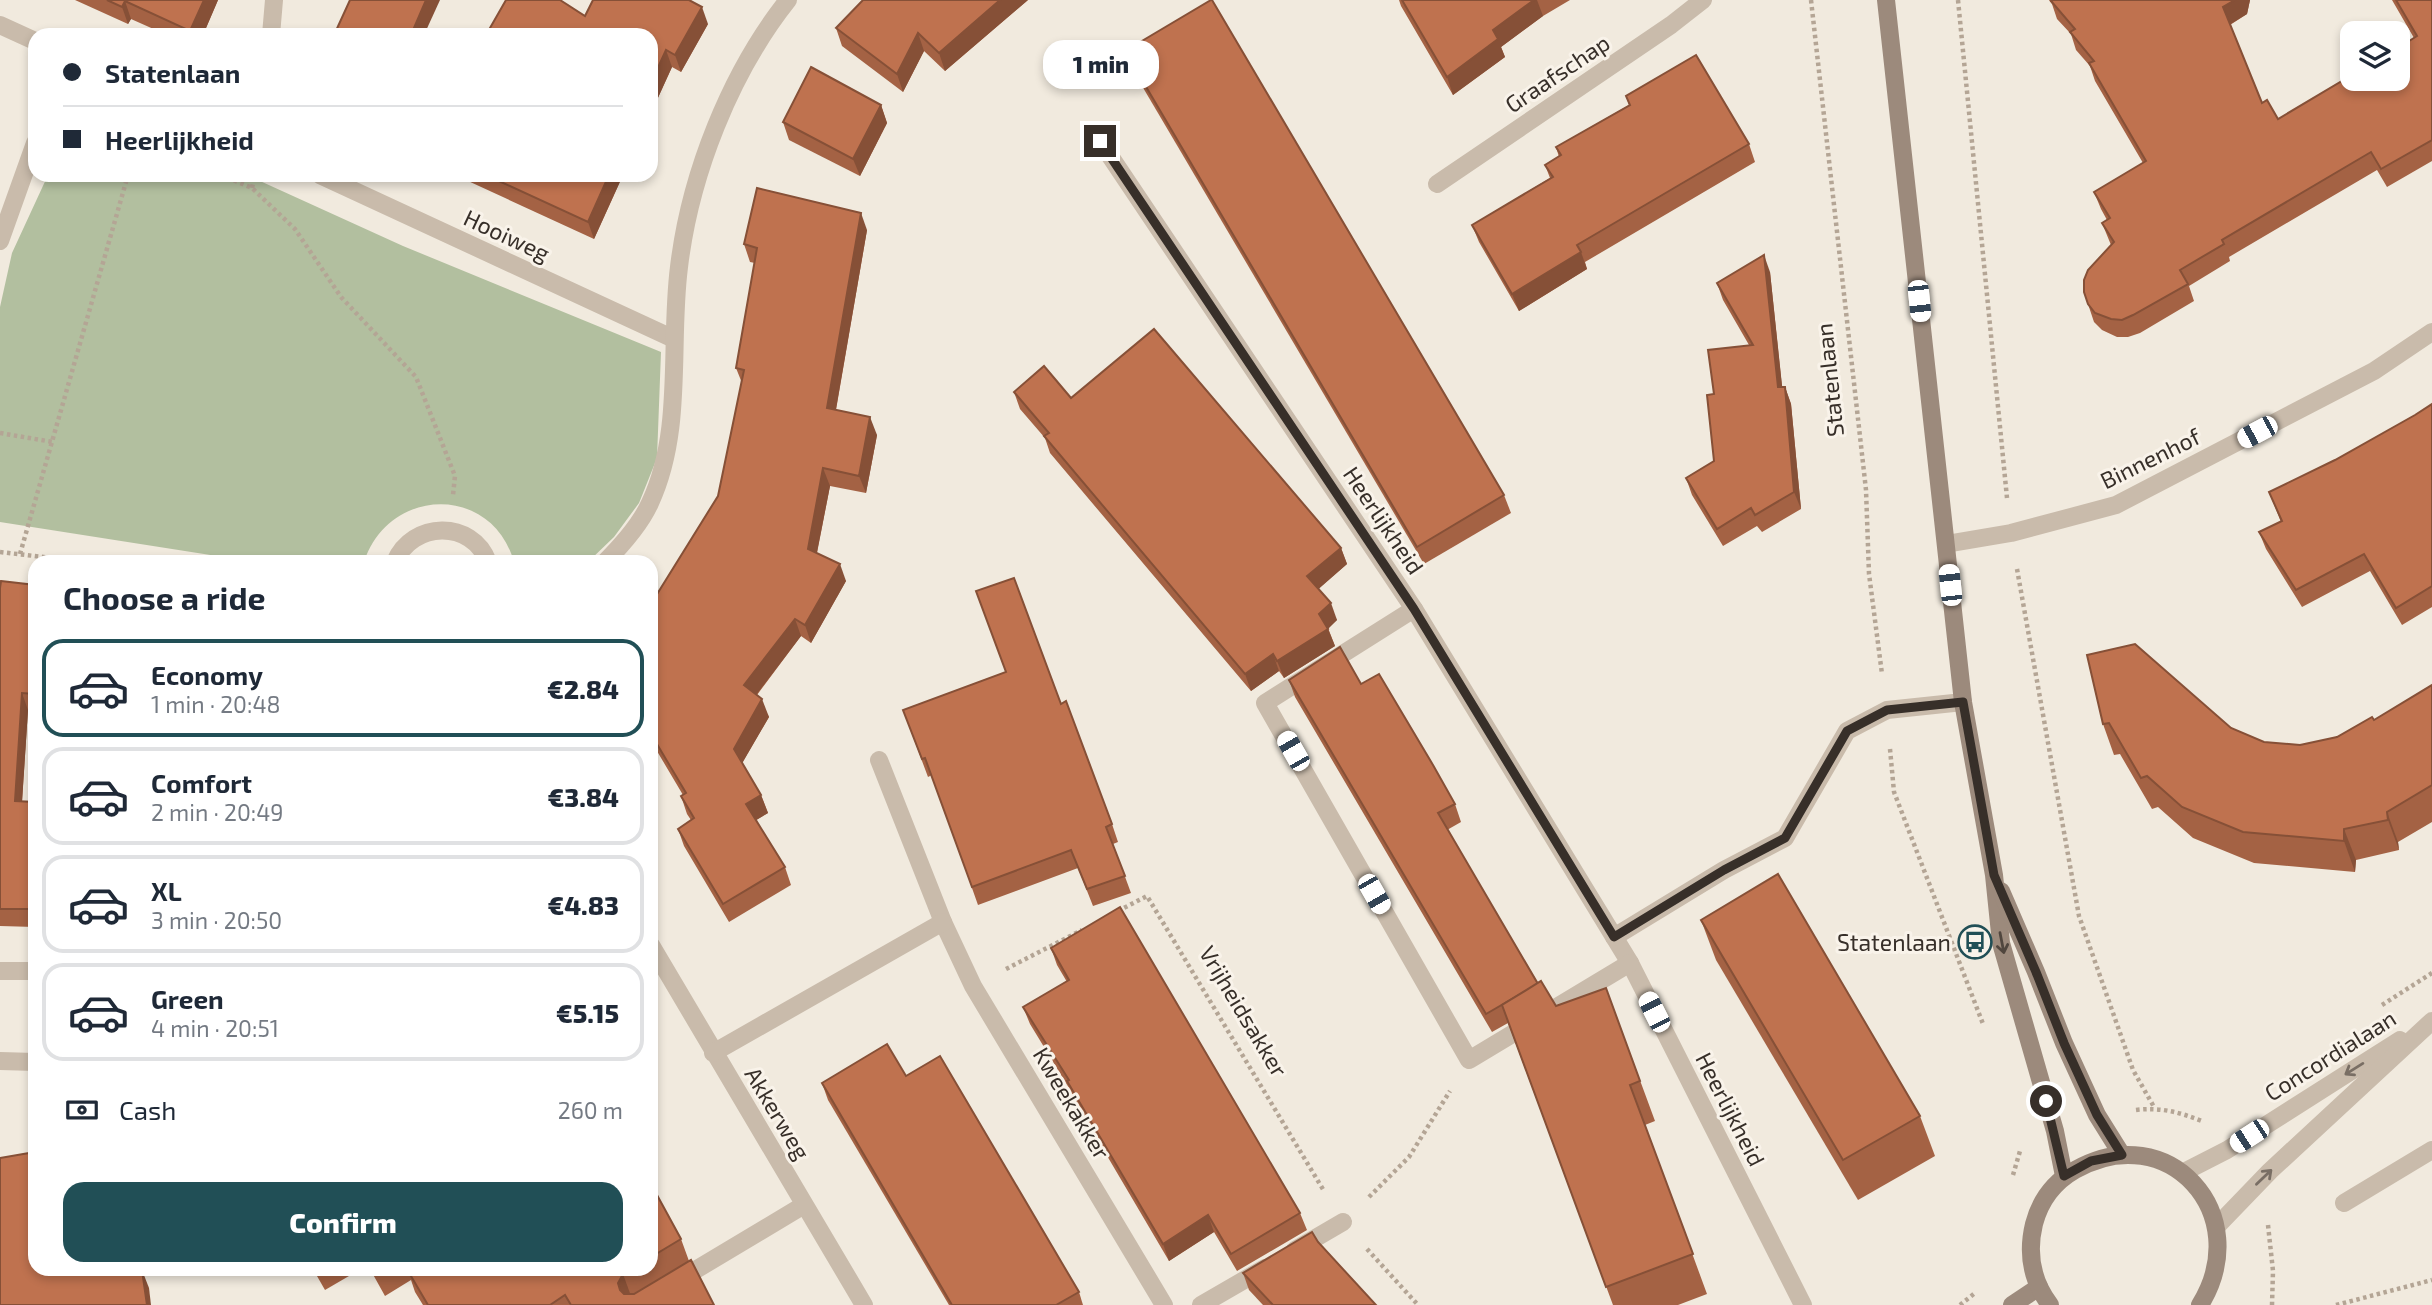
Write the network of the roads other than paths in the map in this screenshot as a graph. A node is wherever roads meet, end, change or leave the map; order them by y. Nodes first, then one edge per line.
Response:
1 (274, 0) edge
2 (788, 0) edge
3 (1703, 0) edge
4 (1886, 0) edge
5 (0, 24) edge
6 (272, 28) edge
7 (28, 38) edge
8 (1100, 141) dead end
9 (28, 163) edge
10 (335, 182) edge
11 (1437, 184) dead end
12 (0, 241) edge
13 (2432, 332) edge
14 (674, 340) junction
15 (1946, 544) junction
16 (399, 555) edge
17 (484, 555) edge
18 (612, 555) edge
19 (1414, 609) junction
20 (1963, 702) junction
21 (880, 760) dead end
22 (1994, 875) junction
23 (943, 922) junction
24 (1614, 937) junction
25 (658, 957) edge
26 (1630, 963) junction
27 (0, 971) edge
28 (28, 971) edge
29 (2432, 1020) edge
30 (713, 1053) junction
31 (0, 1061) edge
32 (28, 1062) edge
33 (2432, 1150) edge
34 (2122, 1155) junction
35 (2182, 1173) junction
36 (2064, 1176) junction
37 (2344, 1203) dead end
38 (804, 1205) junction
39 (1343, 1222) road end
40 (2217, 1226) junction
41 (2039, 1287) junction
42 (637, 1305) edge
43 (864, 1305) edge
44 (1164, 1305) edge
45 (1201, 1305) edge
46 (1803, 1305) edge
47 (2012, 1305) edge
48 (2050, 1305) edge
49 (2200, 1305) edge

1 - 6 street
2 - 14 street
3 - 11 street, Graafschap
4 - 15 main road
5 - 7 street
8 - 19 street, Heerlijkheid
9 - 12 street
10 - 14 street, Hooiweg
13 - 15 street, Binnenhof
14 - 18 street
15 - 20 main road
16 - 17 street
19 - 24 street, Heerlijkheid
19 - 26 street
20 - 22 main road
20 - 24 street
21 - 23 street, Kweekakker
22 - 34 main road
22 -> 36 main road
23 - 30 street
23 - 44 street, Kweekakker
24 - 26 street, Heerlijkheid
25 - 30 street, Akkerweg
26 - 46 street, Heerlijkheid
27 - 28 street
29 -> 35 street, Concordialaan
40 -> 29 street, Concordialaan
30 - 38 street, Akkerweg
31 - 32 street
33 - 37 street
34 - 35 main road
34 - 36 main road
35 - 40 main road
36 - 41 main road
38 - 42 street
38 - 43 street, Akkerweg
39 - 45 street
40 - 49 main road
41 - 47 main road
41 - 48 main road

